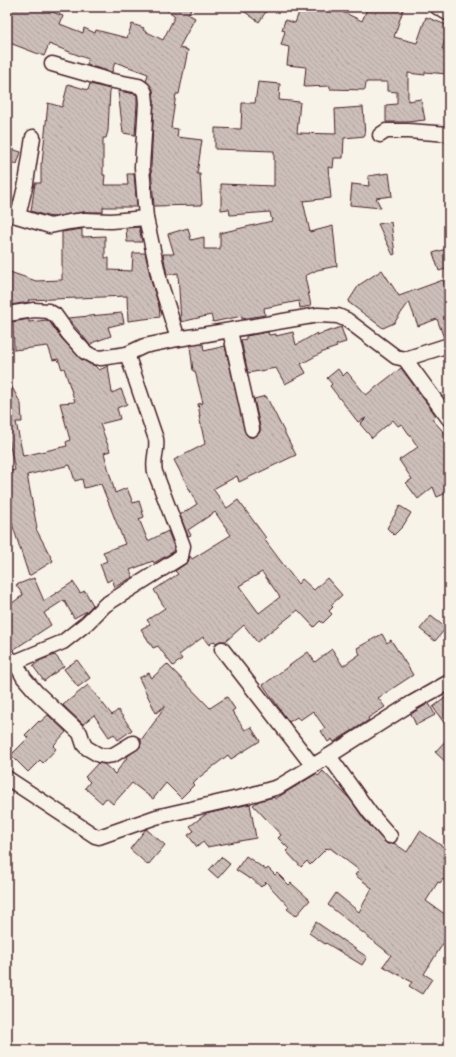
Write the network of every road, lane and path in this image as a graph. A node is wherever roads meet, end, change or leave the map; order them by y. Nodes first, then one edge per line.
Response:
1 (437, 7) edge
2 (449, 14) edge
3 (52, 64) dead end
4 (449, 134) edge
5 (380, 135) dead end
6 (33, 137) dead end
7 (12, 215) edge
8 (146, 218) junction
9 (7, 314) edge
10 (230, 331) junction
11 (178, 339) junction
12 (449, 345) edge
13 (127, 354) junction
14 (405, 359) junction
15 (449, 419) edge
16 (252, 429) dead end
17 (222, 649) dead end
18 (11, 659) edge
19 (449, 682) edge
20 (133, 743) dead end
21 (329, 756) junction
22 (313, 766) junction
23 (7, 778) edge
24 (390, 836) dead end

1 - 2 street
3 - 8 street
4 - 5 street
6 - 7 street
7 - 8 street
8 - 11 street
9 - 13 street
10 - 11 street
10 - 14 street
10 - 16 street
11 - 13 street
12 - 14 street
13 - 18 street
14 - 15 street
17 - 22 street
18 - 20 street
19 - 21 street
21 - 22 street
21 - 24 street
22 - 23 street

